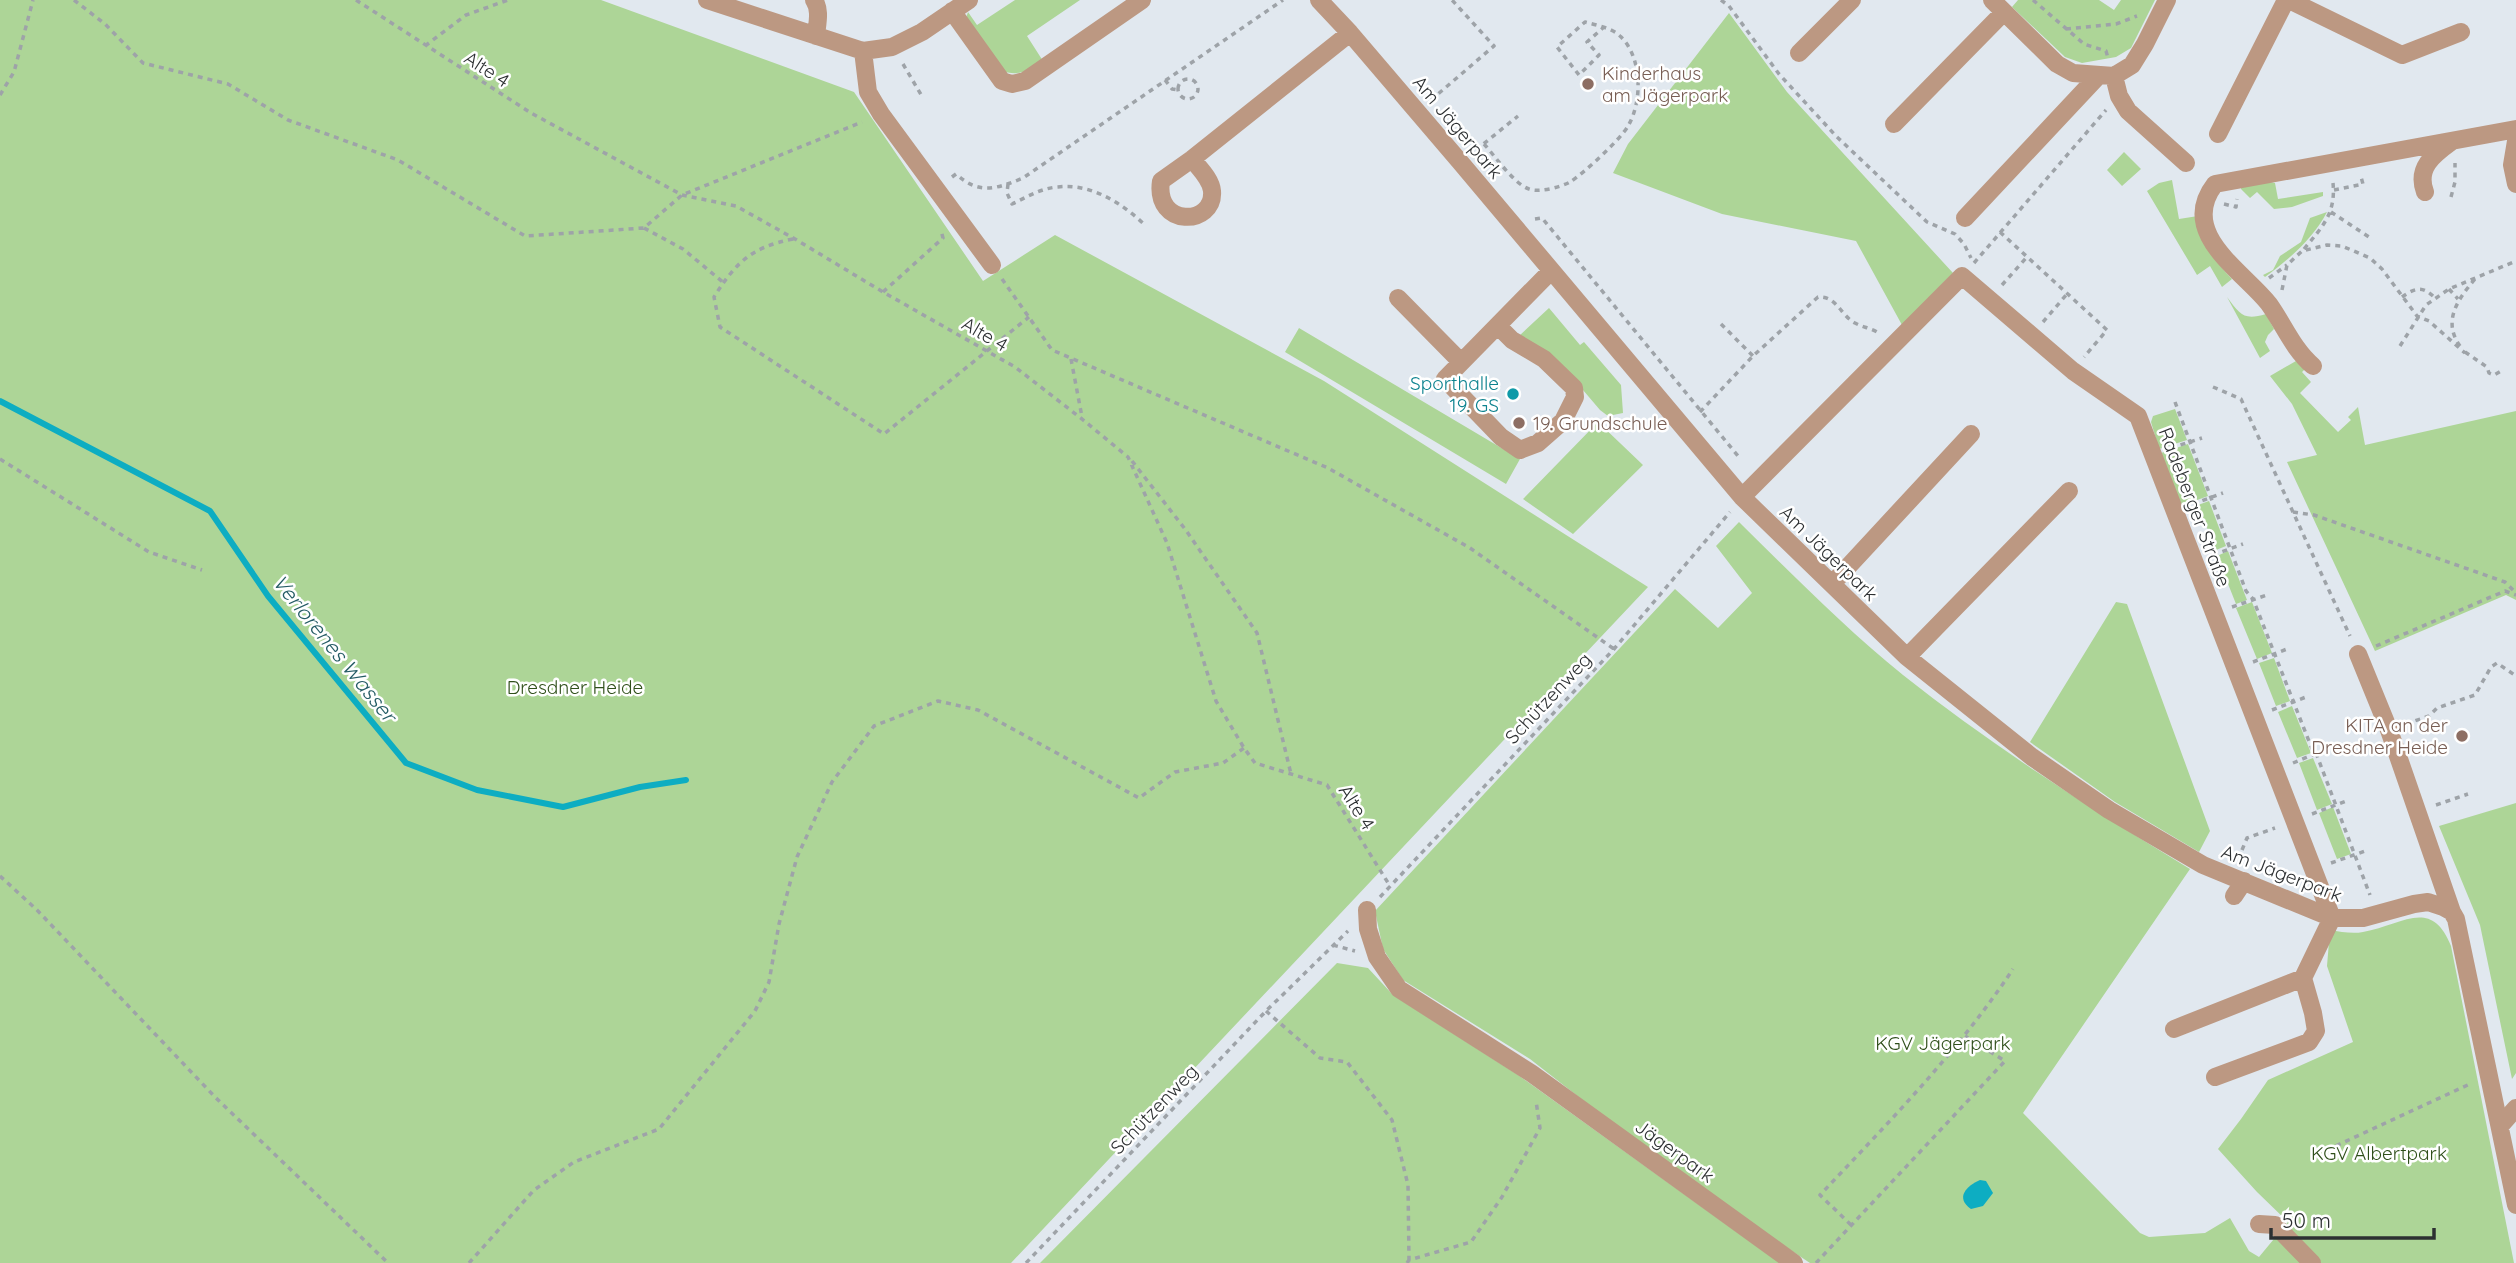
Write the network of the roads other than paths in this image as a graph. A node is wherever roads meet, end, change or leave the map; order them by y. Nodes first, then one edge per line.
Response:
1 (707, 0) edge
2 (814, 0) edge
3 (969, 0) edge
4 (1142, 0) edge
5 (1319, 0) edge
6 (1852, 0) edge
7 (2167, 0) edge
8 (2288, 0) edge
9 (1998, 6) edge
10 (952, 11) junction
11 (2461, 32) dead end
12 (1350, 33) junction
13 (816, 36) junction
14 (863, 51) junction
15 (1799, 53) dead end
16 (2106, 76) junction
17 (1894, 124) dead end
18 (2516, 129) edge
19 (2218, 134) dead end
20 (2454, 140) junction
21 (2516, 141) edge
22 (1192, 159) dead end
23 (2186, 163) dead end
24 (2516, 184) edge
25 (2425, 192) dead end
26 (1965, 218) dead end
27 (992, 265) road end
28 (1551, 271) junction
29 (1398, 298) dead end
30 (1498, 326) junction
31 (1461, 362) junction
32 (2314, 366) dead end
33 (1971, 434) dead end
34 (2069, 491) dead end
35 (1742, 497) junction
36 (1832, 584) junction
37 (2358, 654) road end
38 (1907, 657) junction
39 (1367, 911) road end
40 (2452, 912) junction
41 (2332, 918) junction
42 (2303, 978) junction
43 (2174, 1029) dead end
44 (2215, 1077) dead end
45 (2516, 1108) edge
46 (2500, 1126) junction
47 (2516, 1205) edge
48 (2259, 1224) dead end
49 (1794, 1263) edge
50 (2312, 1263) edge

1 - 13 street
2 - 13 street
3 - 10 street
4 - 10 street
5 - 12 street, Am Jägerpark
6 - 15 street
7 - 16 street
8 - 11 street
8 - 19 street
9 - 16 street
9 - 17 street
10 - 14 street
12 - 22 street
12 - 28 street, Am Jägerpark
13 - 14 street
14 - 27 street
16 - 23 street
16 - 26 street
18 - 20 street
20 - 25 street
20 - 32 street
21 - 24 street
28 - 30 street
28 - 35 street, Am Jägerpark
29 - 31 street
30 - 31 street
30 - 31 street
33 - 36 street
34 - 38 street
35 - 36 street, Am Jägerpark
35 - 41 street, Radeberger Straße
36 - 38 street, Am Jägerpark
37 - 40 street
38 - 41 street, Am Jägerpark
39 - 49 street, Jägerpark
40 - 41 street, Am Jägerpark
40 - 46 street
41 - 42 street
42 - 43 street
42 - 44 street
45 - 46 street
46 - 47 street
48 - 50 street

